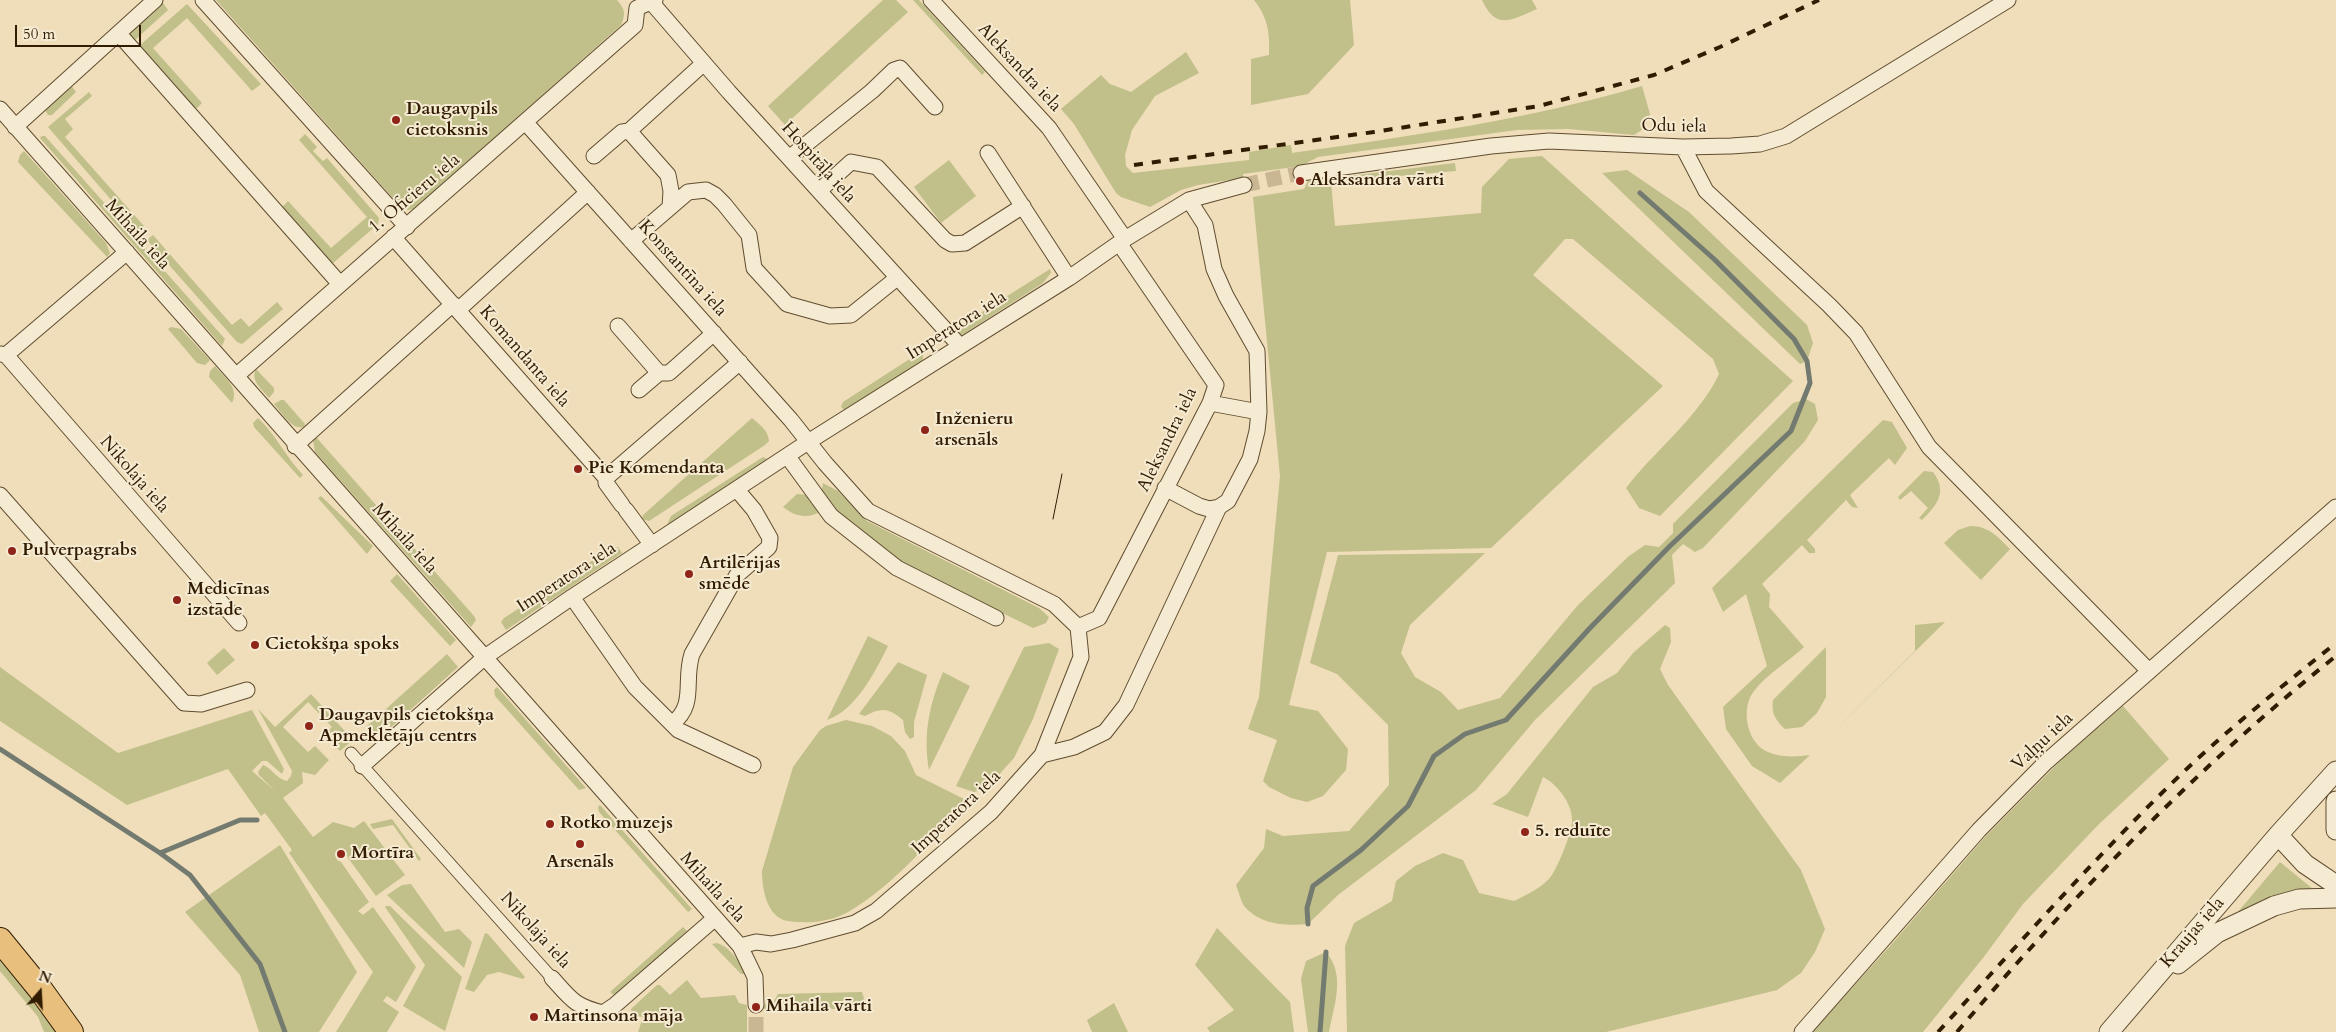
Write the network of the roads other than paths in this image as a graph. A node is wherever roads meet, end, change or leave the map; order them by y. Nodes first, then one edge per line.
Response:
1 (155, 0) edge
2 (203, 0) edge
3 (931, 0) edge
4 (2008, 0) edge
5 (653, 1) edge
6 (633, 4) edge
7 (119, 34) junction
8 (704, 63) junction
9 (935, 107) dead end
10 (0, 110) edge
11 (526, 122) junction
12 (15, 127) junction
13 (629, 130) junction
14 (1683, 147) junction
15 (988, 153) dead end
16 (594, 156) dead end
17 (789, 158) junction
18 (1302, 173) tunnel mouth
19 (1244, 185) tunnel mouth
20 (819, 191) junction
21 (588, 192) junction
22 (1189, 200) junction
23 (1023, 206) junction
24 (670, 207) junction
25 (407, 227) junction
26 (393, 237) junction
27 (631, 241) junction
28 (1122, 241) junction
29 (127, 252) junction
30 (898, 278) junction
31 (1069, 278) junction
32 (340, 284) junction
33 (455, 307) junction
34 (618, 326) dead end
35 (714, 333) junction
36 (960, 346) junction
37 (3, 354) edge
38 (740, 362) junction
39 (659, 373) junction
40 (236, 376) junction
41 (640, 390) dead end
42 (1210, 403) junction
43 (1259, 412) junction
44 (808, 442) junction
45 (295, 446) junction
46 (788, 457) junction
47 (606, 478) junction
48 (1165, 488) junction
49 (738, 491) junction
50 (0, 495) edge
51 (2336, 506) edge
52 (1219, 507) junction
53 (652, 545) junction
54 (572, 597) junction
55 (996, 618) dead end
56 (239, 623) dead end
57 (1078, 627) junction
58 (485, 657) junction
59 (2150, 671) junction
60 (247, 690) dead end
61 (672, 724) junction
62 (350, 753) dead end
63 (1042, 755) junction
64 (753, 765) dead end
65 (362, 766) junction
66 (2336, 771) edge
67 (2336, 801) edge
68 (2336, 830) edge
69 (2278, 835) junction
70 (2336, 885) edge
71 (2336, 898) edge
72 (714, 919) junction
73 (0, 940) edge
74 (740, 946) junction
75 (552, 978) joint
76 (2142, 993) junction
77 (756, 1006) tunnel mouth
78 (71, 1032) edge
79 (1802, 1032) edge
80 (2109, 1032) edge

1 - 7 street
2 - 25 street
3 - 28 street, Aleksandra iela
4 - 14 street, Odu iela
5 - 6 street, 1. Oficieru iela
5 - 8 street, Hospitāļa iela
6 - 11 street, 1. Oficieru iela
7 - 12 street
7 - 32 street
8 - 13 street
8 - 17 street, Hospitāļa iela
9 - 17 street
10 - 12 street, Mihaila iela
11 - 21 street, Konstantīna iela
11 - 25 street, 1. Oficieru iela
12 - 29 street, Mihaila iela
13 - 16 street
13 - 24 street
14 - 18 street, Odu iela
14 - 59 street
15 - 23 street
17 - 20 street, Hospitāļa iela
19 - 22 street
20 - 23 street
20 - 30 street, Hospitāļa iela
21 - 27 street, Konstantīna iela
21 - 33 street
22 - 28 street
22 - 43 street
23 - 31 street
24 - 27 street
24 - 30 street
25 - 26 street, 1. Oficieru iela
26 - 32 street, 1. Oficieru iela
26 - 33 street, Komandanta iela
27 - 35 street, Konstantīna iela
28 - 31 street, Imperatora iela
28 - 42 street, Aleksandra iela
29 - 37 street
29 - 40 street, Mihaila iela
30 - 36 street, Hospitāļa iela
31 - 36 street, Imperatora iela
32 - 40 street, 1. Oficieru iela
33 - 45 street
33 - 47 street, Komandanta iela
34 - 39 street
35 - 38 street, Konstantīna iela
35 - 39 street
36 - 44 street, Imperatora iela
37 - 56 street, Nikolaja iela
38 - 44 street, Konstantīna iela
38 - 47 street
39 - 41 street
40 - 45 street, Mihaila iela
42 - 43 street
42 - 48 street, Aleksandra iela
43 - 52 street
44 - 46 street, Imperatora iela
44 - 57 street
45 - 58 street, Mihaila iela
46 - 49 street, Imperatora iela
46 - 55 street
47 - 53 street, Komandanta iela
48 - 52 street
48 - 57 street, Aleksandra iela
49 - 53 street, Imperatora iela
49 - 61 street
50 - 60 street
51 - 59 street, Vaļņu iela
52 - 63 street
53 - 54 street, Imperatora iela
54 - 58 street, Imperatora iela
54 - 61 street
57 - 63 street, Imperatora iela
58 - 65 street, Imperatora iela
58 - 72 street, Mihaila iela
59 - 79 street, Vaļņu iela
61 - 64 street
62 - 65 street, Nikolaja iela
63 - 74 street, Imperatora iela
65 - 75 street, Nikolaja iela
66 - 69 street, Kraujas iela
67 - 68 street
69 - 70 street
69 - 76 street, Kraujas iela
71 - 76 street
72 - 74 street, Mihaila iela
72 - 75 street, Nikolaja iela
73 - 78 main road
74 - 77 street, Mihaila iela
76 - 80 street, Kraujas iela

